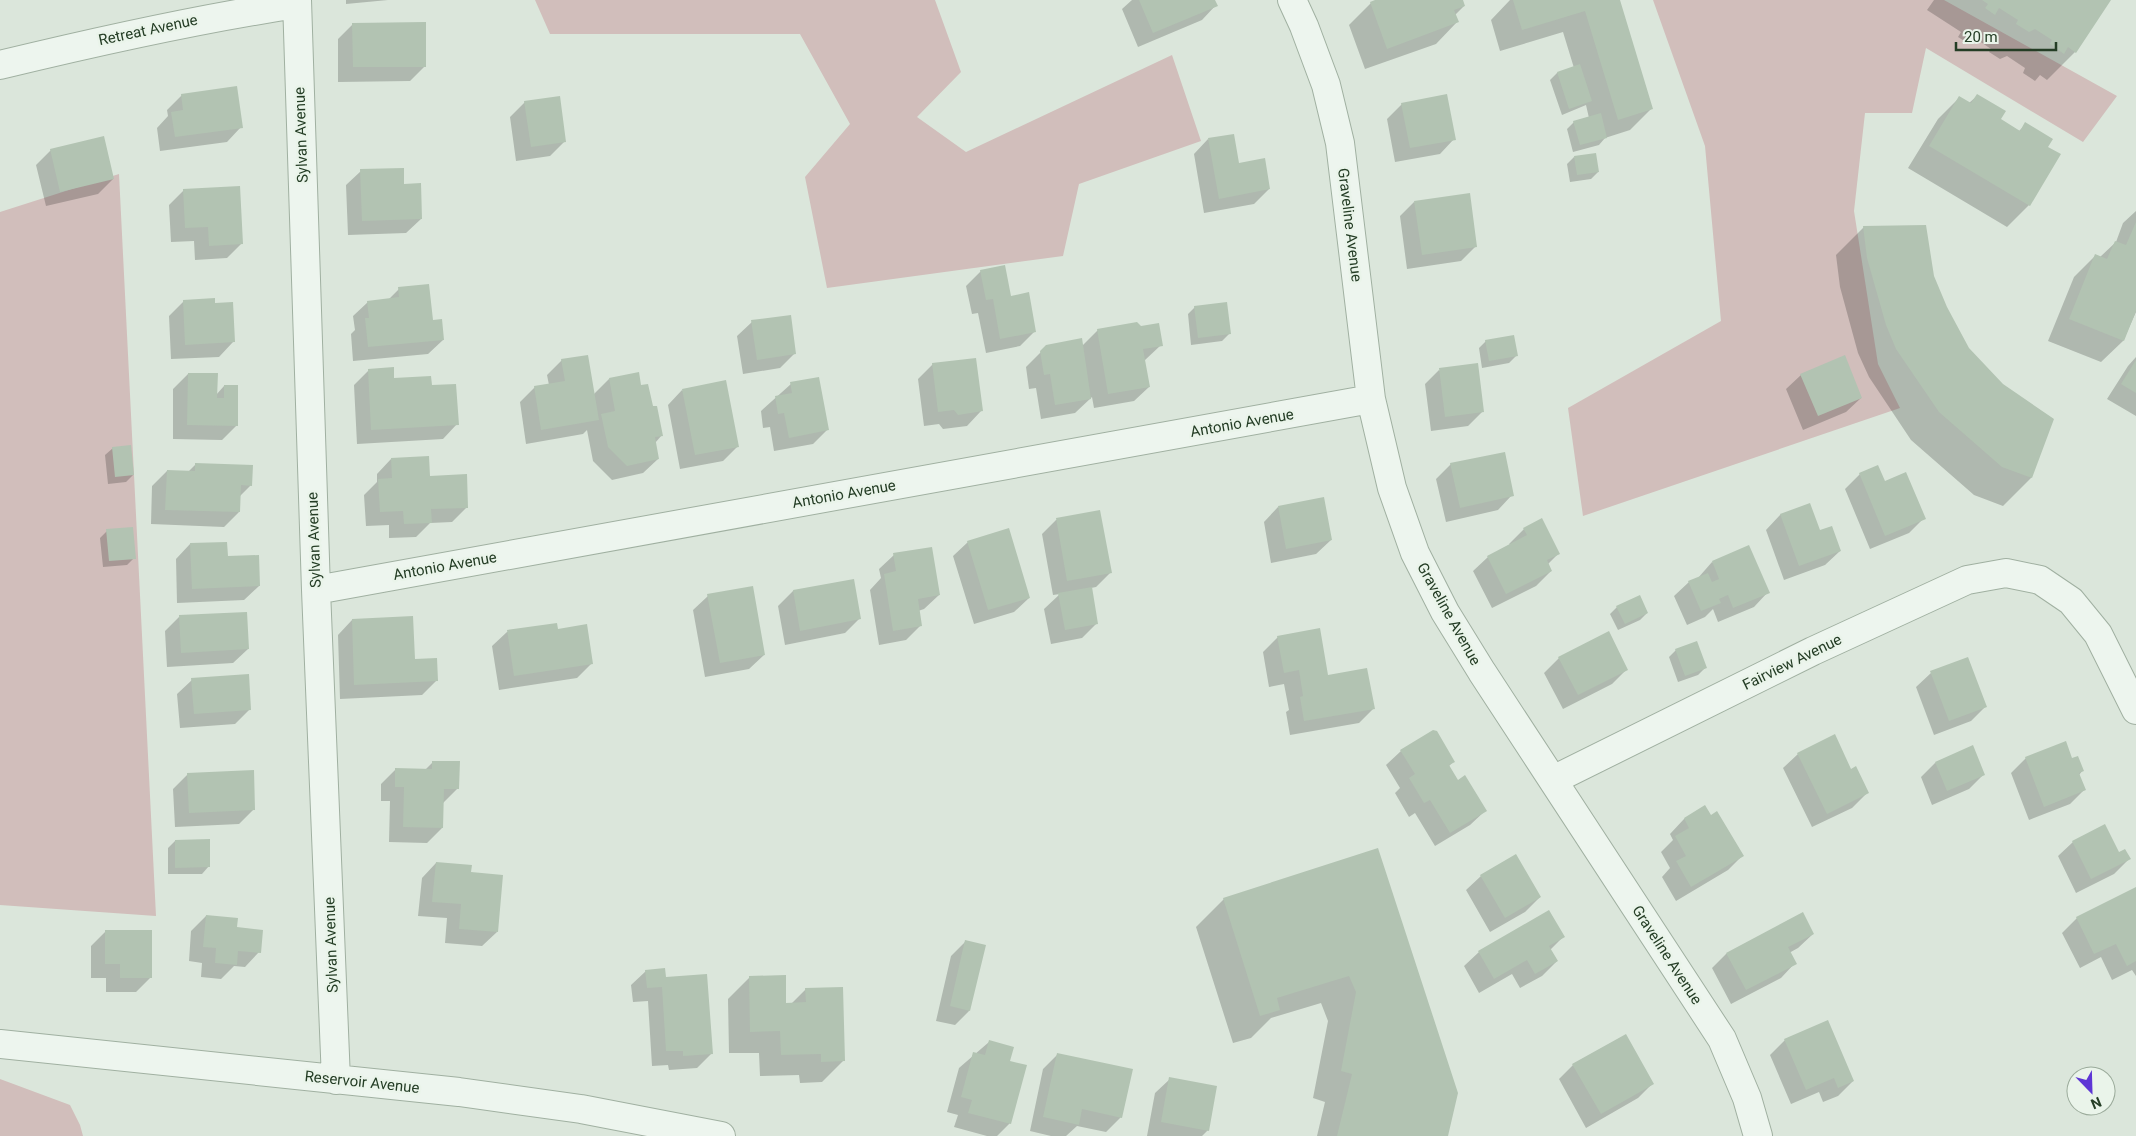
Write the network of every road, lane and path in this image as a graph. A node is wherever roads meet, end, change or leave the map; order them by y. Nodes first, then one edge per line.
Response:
1 (1292, 0) edge
2 (297, 2) edge
3 (0, 65) edge
4 (1371, 400) junction
5 (316, 590) junction
6 (2136, 710) edge
7 (1553, 780) junction
8 (0, 1044) edge
9 (336, 1080) junction
10 (721, 1136) edge
11 (1758, 1136) edge

1 - 4 street, Graveline Avenue
2 - 3 street, Retreat Avenue
2 - 5 street, Sylvan Avenue
4 - 5 street, Antonio Avenue
4 - 7 street, Graveline Avenue
5 - 9 street, Sylvan Avenue
6 - 7 street, Fairview Avenue
7 - 11 street, Graveline Avenue
8 - 9 street, Reservoir Avenue
9 - 10 street, Reservoir Avenue

